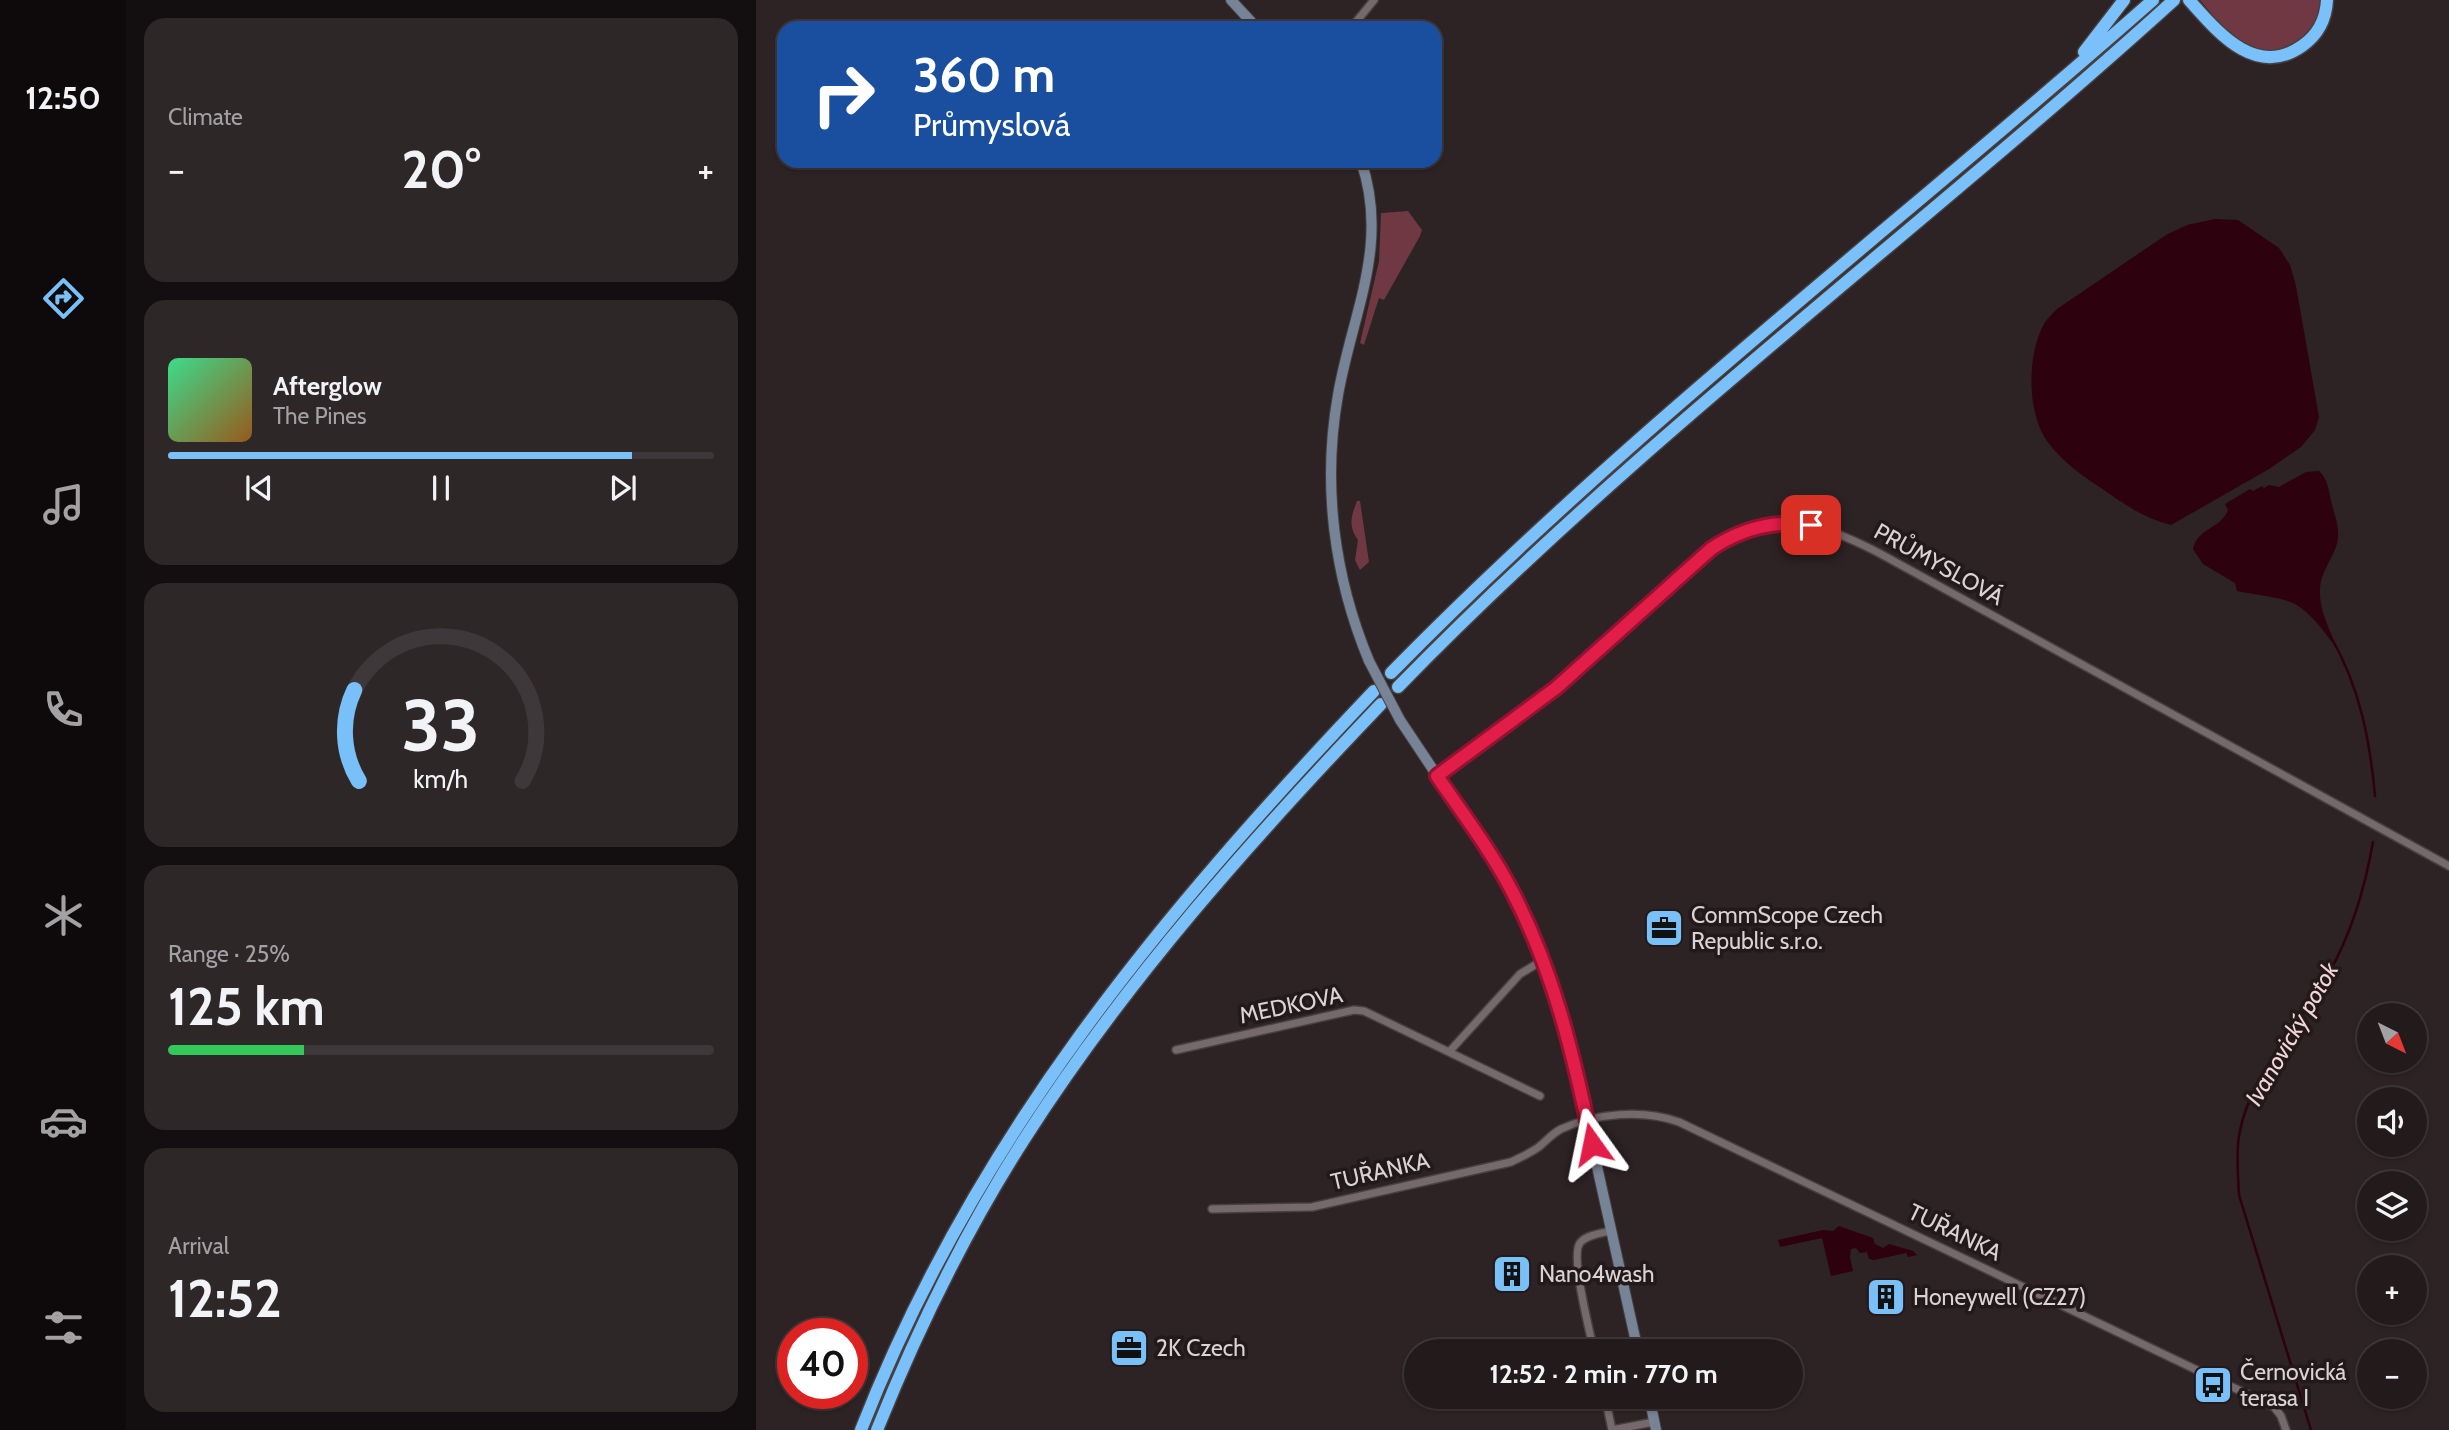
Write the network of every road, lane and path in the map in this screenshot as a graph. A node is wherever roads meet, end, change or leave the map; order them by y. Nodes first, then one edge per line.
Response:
1 (1231, 0) edge
2 (1374, 0) edge
3 (2124, 0) edge
4 (2153, 0) edge
5 (2327, 0) edge
6 (2173, 3) edge
7 (2193, 4) edge
8 (1250, 21) edge
9 (1357, 21) edge
10 (1993, 139) junction
11 (1363, 168) edge
12 (1391, 673) dead end
13 (1398, 687) dead end
14 (1374, 691) dead end
15 (1381, 704) dead end
16 (1437, 776) junction
17 (2449, 866) edge
18 (1544, 960) junction
19 (1176, 1051) dead end
20 (1449, 1052) junction
21 (1540, 1096) dead end
22 (1587, 1121) junction
23 (1212, 1209) dead end
24 (1611, 1231) junction
25 (1592, 1339) edge
26 (1634, 1339) edge
27 (1608, 1409) edge
28 (1655, 1426) edge
29 (862, 1430) edge
30 (877, 1430) edge
31 (2286, 1430) edge

1 - 8 street
2 - 9 street
3 - 10 highway
4 - 10 highway
5 - 7 highway
6 - 13 highway
10 - 12 highway
11 - 16 street, bridge
14 - 29 highway
15 - 30 highway
16 - 17 street, PRŮMYSLOVÁ
16 - 18 street
18 - 20 street
18 - 22 street
19 - 20 street, MEDKOVA
20 - 21 street, MEDKOVA
22 - 23 street, TUŘANKA
22 - 24 street
22 - 31 street, TUŘANKA
24 - 25 street
24 - 26 street
27 - 28 street

